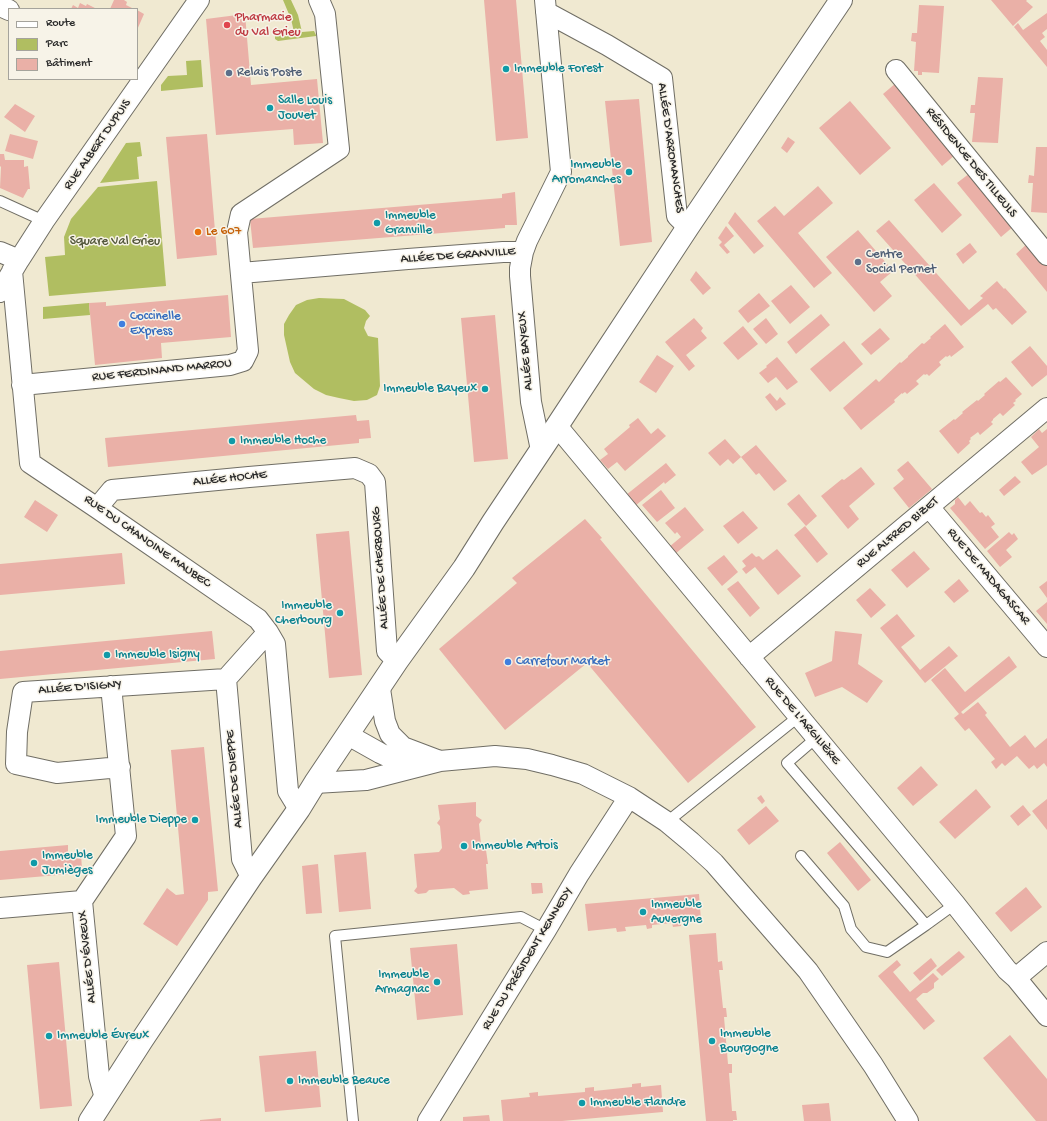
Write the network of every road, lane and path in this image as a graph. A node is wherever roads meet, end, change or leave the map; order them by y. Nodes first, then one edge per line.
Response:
1 (199, 0) edge
2 (319, 0) edge
3 (841, 0) edge
4 (545, 6) edge
5 (896, 70) dead end
6 (141, 75) edge
7 (138, 80) edge
8 (0, 201) edge
9 (44, 221) junction
10 (688, 227) junction
11 (0, 252) edge
12 (523, 252) junction
13 (1047, 255) edge
14 (15, 265) junction
15 (241, 273) junction
16 (0, 292) edge
17 (22, 385) junction
18 (1047, 408) edge
19 (557, 426) junction
20 (541, 450) junction
21 (369, 474) joint
22 (929, 506) junction
23 (98, 508) junction
24 (268, 632) junction
25 (1047, 647) edge
26 (749, 657) junction
27 (397, 661) junction
28 (226, 679) junction
29 (111, 686) junction
30 (380, 689) junction
31 (798, 717) junction
32 (348, 735) junction
33 (816, 738) junction
34 (440, 761) junction
35 (120, 767) junction
36 (316, 783) junction
37 (629, 797) junction
38 (299, 809) junction
39 (666, 822) junction
40 (800, 856) dead end
41 (251, 877) junction
42 (82, 901) junction
43 (955, 904) junction
44 (0, 908) edge
45 (926, 925) junction
46 (546, 930) junction
47 (1047, 952) edge
48 (1016, 978) junction
49 (1047, 1016) edge
50 (105, 1098) junction
51 (90, 1121) edge
52 (353, 1121) edge
53 (428, 1121) edge
54 (908, 1121) edge

1 - 6 street, RUE ALBERT DUPUIS
2 - 15 street, RUE FERDINAND MARROU
3 - 10 street
4 - 10 street, ALLÉE D'ARROMANCHES
4 - 12 street, ALLÉE DE GRANVILLE
5 - 13 street, RÉSIDENCE DES TILLEULS
7 - 9 street, RUE ALBERT DUPUIS
8 - 9 lane
9 - 14 street, RUE ALBERT DUPUIS
10 - 19 street
11 - 14 street
12 - 15 street, ALLÉE DE GRANVILLE
12 - 20 street, ALLÉE BAYEUX
14 - 16 street, RUE ALBERT DUPUIS
14 - 17 street, RUE DU CHANOINE MAUBEC
15 - 17 street, RUE FERDINAND MARROU
17 - 23 street, RUE DU CHANOINE MAUBEC
18 - 22 street, RUE ALFRED BIZET
19 - 20 street
19 - 26 street, RUE DE L'ARGILIÈRE
20 - 27 street
21 - 23 street, ALLÉE HOCHE
21 - 27 street, ALLÉE DE CHERBOURG
22 - 25 street, RUE DE MADAGASCAR
22 - 26 street, RUE ALFRED BIZET
23 - 24 street, RUE DU CHANOINE MAUBEC
24 - 28 street
24 - 38 street, RUE DU CHANOINE MAUBEC
26 - 31 street, RUE DE L'ARGILIÈRE
27 - 30 street
28 - 29 street, ALLÉE D'ISIGNY
28 - 41 street, ALLÉE DE DIEPPE
29 - 35 street, ALLÉE D'ÉVREUX
29 - 35 street, ALLÉE D'ISIGNY
30 - 32 street
30 - 34 street
31 - 33 street, RUE DE L'ARGILIÈRE
31 - 39 lane
32 - 34 street
32 - 36 street
33 - 43 street, RUE DE L'ARGILIÈRE
33 - 45 lane
34 - 36 street
34 - 37 street
35 - 42 street, ALLÉE D'ÉVREUX
36 - 38 street
37 - 39 street
37 - 46 street, RUE DU PRÉSIDENT KENNEDY
38 - 41 street
39 - 54 street
40 - 45 lane
41 - 50 street
42 - 44 street
42 - 50 street, ALLÉE D'ÉVREUX
43 - 45 lane
43 - 48 street, RUE DE L'ARGILIÈRE
46 - 52 lane
46 - 53 street, RUE DU PRÉSIDENT KENNEDY
47 - 48 street
48 - 49 street, RUE DE L'ARGILIÈRE
50 - 51 street

